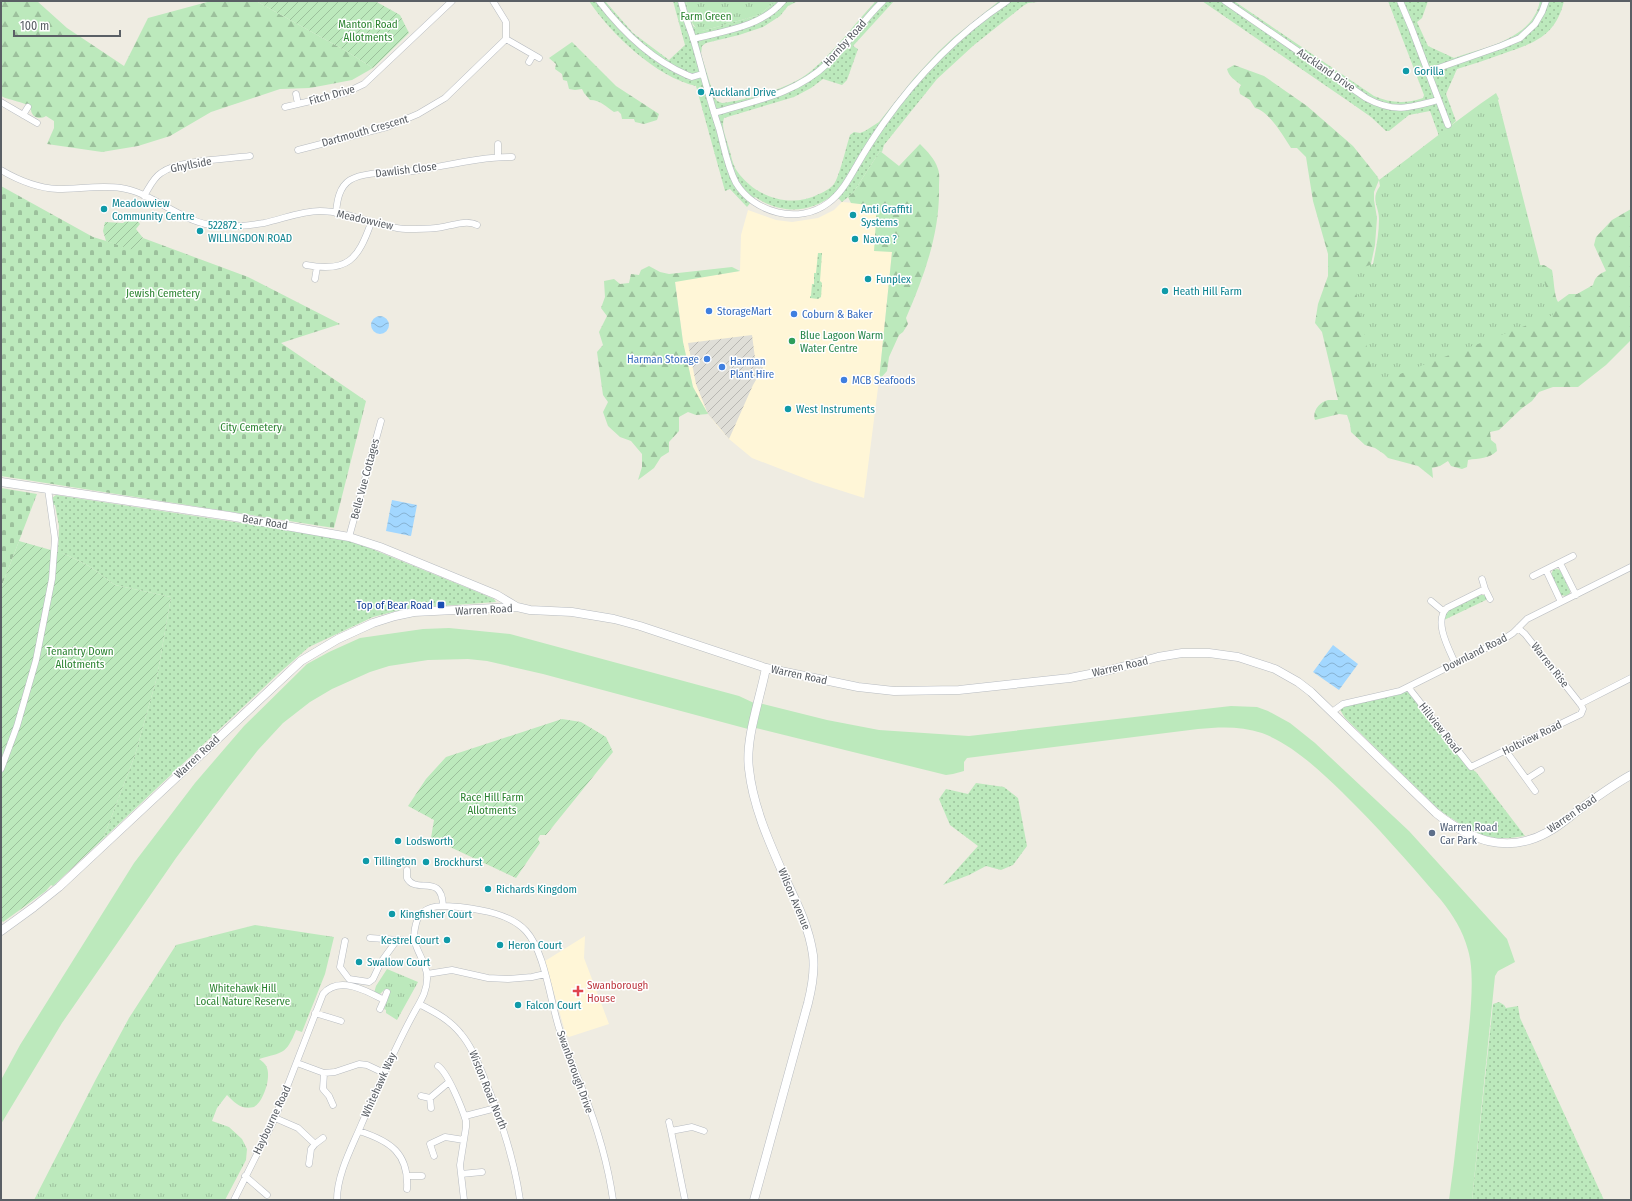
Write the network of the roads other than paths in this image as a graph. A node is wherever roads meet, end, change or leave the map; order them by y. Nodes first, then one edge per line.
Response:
1 (452, 1) edge
2 (493, 1) edge
3 (599, 1) edge
4 (681, 1) edge
5 (783, 1) edge
6 (883, 1) edge
7 (1007, 1) edge
8 (1225, 1) edge
9 (1400, 1) edge
10 (1546, 1) edge
11 (506, 39) junction
12 (693, 39) junction
13 (533, 55) junction
14 (539, 58) dead end
15 (529, 62) dead end
16 (1427, 72) junction
17 (702, 74) junction
18 (296, 94) dead end
19 (1438, 100) junction
20 (1, 102) edge
21 (298, 104) junction
22 (28, 107) dead end
23 (285, 107) dead end
24 (714, 113) junction
25 (23, 115) junction
26 (37, 123) dead end
27 (1448, 125) dead end
28 (498, 144) dead end
29 (298, 150) dead end
30 (250, 156) dead end
31 (498, 157) junction
32 (512, 157) dead end
33 (1, 170) edge
34 (144, 196) junction
35 (336, 213) junction
36 (371, 222) junction
37 (477, 225) dead end
38 (306, 265) dead end
39 (317, 267) junction
40 (315, 279) dead end
41 (381, 421) dead end
42 (1, 482) edge
43 (48, 489) junction
44 (349, 537) junction
45 (1573, 556) dead end
46 (1560, 563) junction
47 (1631, 568) edge
48 (1546, 570) junction
49 (1533, 576) dead end
50 (1482, 579) dead end
51 (1485, 589) junction
52 (1576, 595) junction
53 (1490, 599) dead end
54 (1431, 602) dead end
55 (1561, 602) junction
56 (517, 608) junction
57 (1444, 611) junction
58 (1518, 628) junction
59 (1455, 662) junction
60 (766, 668) junction
61 (1631, 678) edge
62 (1408, 687) junction
63 (1580, 704) junction
64 (1332, 712) junction
65 (1506, 751) junction
66 (1472, 767) joint
67 (1, 769) edge
68 (1540, 773) dead end
69 (1631, 775) edge
70 (1527, 779) junction
71 (1535, 791) dead end
72 (407, 870) dead end
73 (443, 906) junction
74 (1, 931) edge
75 (370, 938) dead end
76 (397, 940) junction
77 (345, 941) dead end
78 (414, 941) junction
79 (427, 974) junction
80 (544, 974) junction
81 (387, 992) dead end
82 (384, 1000) junction
83 (419, 1004) junction
84 (380, 1009) dead end
85 (315, 1013) junction
86 (341, 1021) dead end
87 (297, 1063) junction
88 (438, 1066) dead end
89 (324, 1073) junction
90 (384, 1073) junction
91 (449, 1082) junction
92 (421, 1096) dead end
93 (430, 1098) junction
94 (333, 1105) dead end
95 (431, 1108) dead end
96 (496, 1108) junction
97 (465, 1116) junction
98 (275, 1118) junction
99 (669, 1122) dead end
100 (359, 1131) junction
101 (671, 1131) junction
102 (704, 1131) dead end
103 (323, 1138) dead end
104 (464, 1140) junction
105 (315, 1144) junction
106 (434, 1156) dead end
107 (309, 1164) dead end
108 (482, 1172) dead end
109 (461, 1174) junction
110 (245, 1176) junction
111 (408, 1176) junction
112 (422, 1176) dead end
113 (407, 1188) dead end
114 (267, 1195) dead end
115 (234, 1200) edge
116 (337, 1200) edge
117 (464, 1200) edge
118 (520, 1200) edge
119 (613, 1200) edge
120 (685, 1200) edge
121 (754, 1200) edge

1 - 21 street, Fitch Drive
2 - 11 street
3 - 17 street
4 - 12 street
5 - 12 street
6 - 24 street, Hornby Road
7 - 24 street
8 - 19 street, Auckland Drive
9 - 16 street
10 - 16 street
11 - 13 street
11 - 29 street, Dartmouth Crescent
12 - 17 street
13 - 14 street
13 - 15 street
16 - 19 street
17 - 24 street
18 - 21 street, Fitch Drive
19 - 27 street
20 - 25 street
21 - 23 street, Fitch Drive
22 - 25 street
25 - 26 street
28 - 31 street
30 - 34 street, Ghyllside
31 - 32 street, Dawlish Close
31 - 35 street, Dawlish Close
33 - 34 street, Meadowview
34 - 35 street, Meadowview
35 - 36 street, Meadowview
36 - 37 street, Meadowview
36 - 39 street
38 - 39 street
39 - 40 street
41 - 44 street, Belle Vue Cottages
42 - 43 street, Bear Road
43 - 44 street, Bear Road
43 - 67 street
44 - 56 street, Bear Road
45 - 46 street
46 - 48 street
46 - 52 street
47 - 52 street, Downland Road
48 - 49 street
48 - 55 street
50 - 51 street
51 - 53 street
51 - 57 street
52 - 55 street, Downland Road
54 - 57 street
55 - 58 street, Downland Road
56 - 60 street, Warren Road
56 - 74 street, Warren Road
57 - 59 street
58 - 59 street, Downland Road
58 - 63 street, Warren Rise
59 - 62 street, Downland Road
60 - 64 street, Warren Road
60 - 121 street, Wilson Avenue
61 - 63 street
62 - 64 street, Downland Road
62 - 66 street, Hillview Road
63 - 65 street, Holtview Road
64 - 69 street, Warren Road
65 - 66 street, Holtview Road
65 - 70 street
68 - 70 street
70 - 71 street
72 - 73 street
73 - 78 street, Swanborough Drive
73 - 80 street, Swanborough Drive
75 - 76 street
76 - 77 street
76 - 78 street
78 - 79 street
79 - 80 street
79 - 83 street, Whitehawk Way
80 - 119 street, Swanborough Drive
81 - 82 street
82 - 84 street
82 - 85 street, Haybourne Road
83 - 90 street, Whitehawk Way
83 - 96 street, Wiston Road North
85 - 86 street
85 - 87 street, Haybourne Road
87 - 89 street
87 - 98 street, Haybourne Road
88 - 91 street
89 - 90 street
89 - 94 street
90 - 100 street, Whitehawk Way
91 - 93 street
91 - 97 street
92 - 93 street
93 - 95 street
96 - 97 street
96 - 118 street, Wiston Road North
97 - 104 street
98 - 105 street
98 - 110 street, Haybourne Road
99 - 101 street
100 - 111 street
100 - 116 street, Whitehawk Way
101 - 102 street
101 - 120 street
103 - 105 street
104 - 106 street
104 - 109 street
105 - 107 street
108 - 109 street
109 - 117 street
110 - 114 street
110 - 115 street, Haybourne Road
111 - 112 street
111 - 113 street

